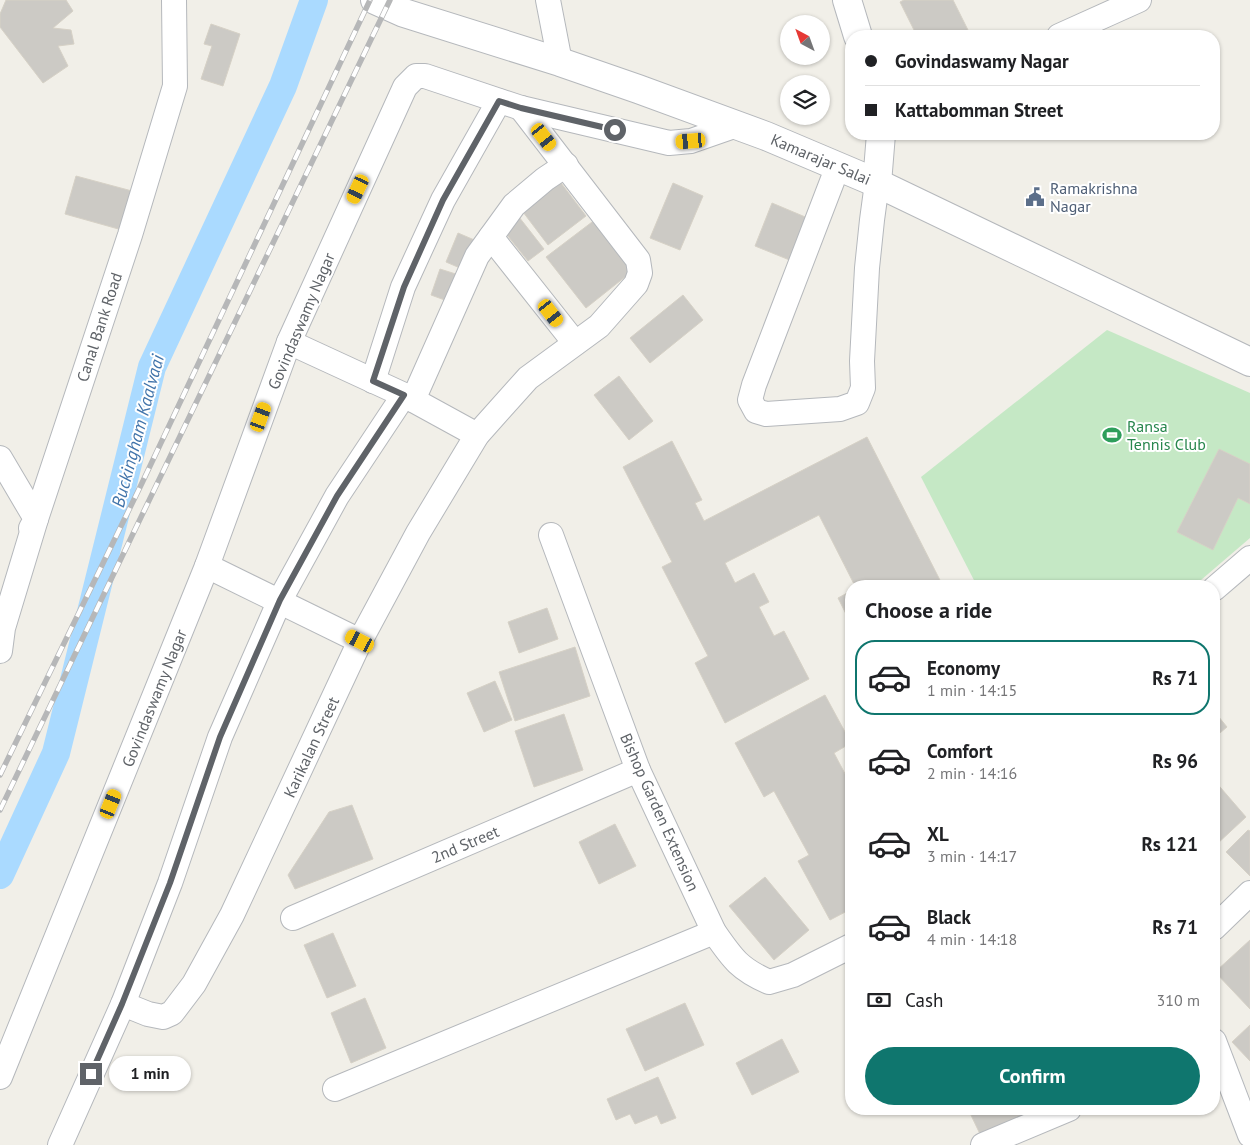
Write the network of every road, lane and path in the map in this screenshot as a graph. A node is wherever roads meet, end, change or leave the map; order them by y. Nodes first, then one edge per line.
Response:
1 (174, 0) edge
2 (375, 0) edge
3 (548, 0) edge
4 (847, 0) edge
5 (1139, 0) edge
6 (856, 30) edge
7 (1072, 30) edge
8 (560, 62) junction
9 (499, 101) junction
10 (521, 108) junction
11 (737, 125) junction
12 (881, 140) edge
13 (566, 165) junction
14 (838, 166) junction
15 (877, 183) junction
16 (491, 236) junction
17 (288, 342) junction
18 (575, 343) junction
19 (1250, 362) edge
20 (373, 381) junction
21 (408, 398) junction
22 (477, 435) junction
23 (0, 458) edge
24 (36, 519) junction
25 (551, 535) dead end
26 (1250, 558) edge
27 (207, 566) junction
28 (1220, 584) edge
29 (0, 585) edge
30 (280, 600) junction
31 (360, 641) junction
32 (0, 651) edge
33 (638, 770) junction
34 (1250, 893) edge
35 (293, 918) dead end
36 (1220, 922) edge
37 (714, 932) junction
38 (845, 949) edge
39 (122, 1004) junction
40 (1220, 1059) edge
41 (0, 1077) edge
42 (335, 1088) dead end
43 (1055, 1115) edge
44 (1248, 1126) edge
45 (60, 1145) edge
46 (983, 1145) edge

1 - 24 street, Canal Bank Road
2 - 8 street, Kamarajar Salai
3 - 8 street
4 - 6 street
5 - 7 street
8 - 11 street, Kamarajar Salai
9 - 10 street, Govindaswamy Nagar
9 - 17 street, Govindaswamy Nagar
9 - 20 street
10 - 11 street, Govindaswamy Nagar
10 - 13 street, Karikalan Street
11 - 14 street, Kamarajar Salai
12 - 15 street
13 - 16 street
13 - 18 street, Karikalan Street
14 - 15 street, Kamarajar Salai
14 - 15 street
15 - 19 street, Kamarajar Salai
16 - 18 street
16 - 21 street
17 - 20 street
17 - 27 street, Govindaswamy Nagar
18 - 22 street, Karikalan Street
20 - 21 street
21 - 22 street
21 - 30 street
22 - 31 street, Karikalan Street
23 - 24 street
24 - 29 street
24 - 32 street, Canal Bank Road
25 - 33 street, Bishop Garden Extension
26 - 28 street
27 - 30 street
27 - 41 street, Govindaswamy Nagar
30 - 31 street
30 - 39 street
31 - 39 street, Karikalan Street
33 - 35 street, 2nd Street
33 - 37 street, Bishop Garden Extension
34 - 36 street
37 - 38 street, Bishop Garden Extension
37 - 42 street
39 - 45 street
40 - 44 street
43 - 46 street

